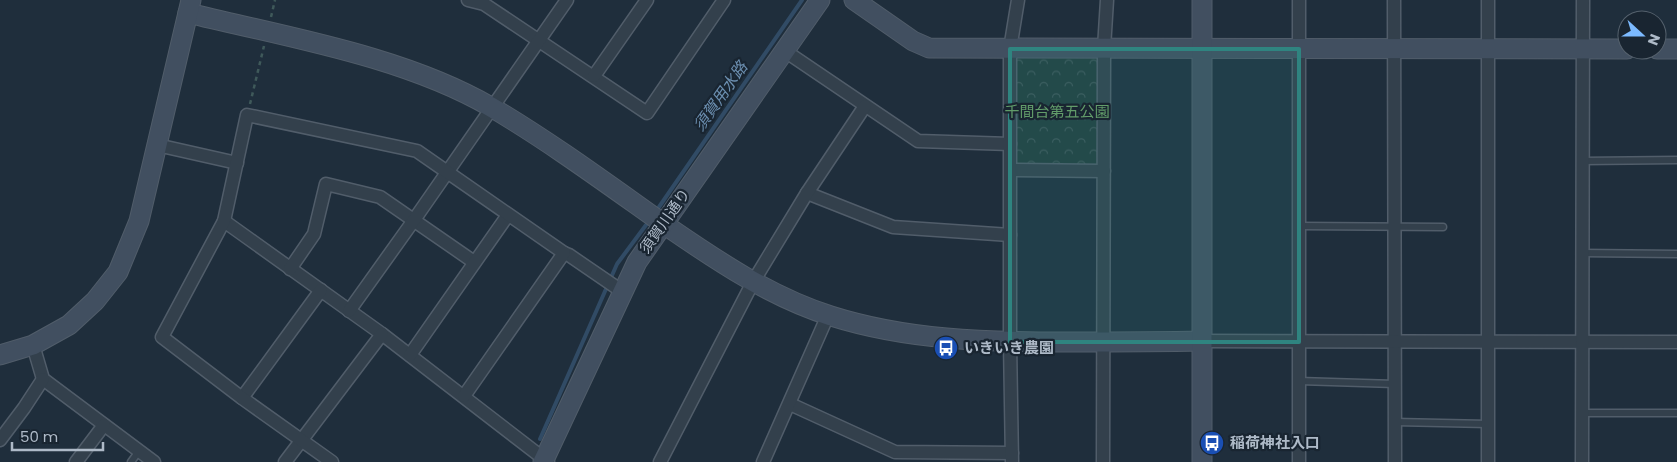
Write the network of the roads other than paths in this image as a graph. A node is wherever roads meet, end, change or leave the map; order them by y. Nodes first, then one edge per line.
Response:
1 (468, 0) edge
2 (567, 0) edge
3 (647, 0) edge
4 (724, 0) edge
5 (820, 0) edge
6 (854, 0) edge
7 (1018, 0) edge
8 (1107, 0) edge
9 (1202, 0) edge
10 (1299, 0) edge
11 (1394, 0) edge
12 (1488, 0) edge
13 (1583, 0) edge
14 (189, 7) edge
15 (539, 40) junction
16 (1104, 48) junction
17 (1010, 49) junction
18 (1202, 49) junction
19 (1299, 49) junction
20 (1394, 49) junction
21 (1488, 49) junction
22 (1583, 49) junction
23 (1617, 49) edge
24 (785, 51) junction
25 (594, 76) junction
26 (865, 106) junction
27 (492, 108) junction
28 (1010, 144) junction
29 (157, 145) junction
30 (1677, 160) edge
31 (1582, 161) junction
32 (237, 163) junction
33 (1010, 170) junction
34 (1104, 171) junction
35 (447, 172) junction
36 (807, 193) junction
37 (508, 215) junction
38 (414, 220) junction
39 (224, 221) junction
40 (663, 224) junction
41 (1299, 226) junction
42 (1394, 227) junction
43 (1443, 227) dead end
44 (1010, 235) junction
45 (564, 252) junction
46 (1582, 253) junction
47 (1677, 254) edge
48 (474, 262) junction
49 (290, 269) junction
50 (753, 282) junction
51 (321, 290) junction
52 (623, 292) junction
53 (349, 310) junction
54 (828, 315) junction
55 (382, 334) junction
56 (1010, 342) junction
57 (1103, 342) junction
58 (1202, 342) junction
59 (1299, 342) junction
60 (1395, 342) junction
61 (1488, 342) junction
62 (1583, 342) junction
63 (1677, 342) edge
64 (33, 345) junction
65 (0, 355) edge
66 (410, 355) junction
67 (43, 379) junction
68 (1299, 381) junction
69 (1395, 384) junction
70 (464, 396) junction
71 (242, 398) junction
72 (790, 404) junction
73 (1582, 413) junction
74 (1677, 413) edge
75 (1395, 422) junction
76 (104, 424) junction
77 (1488, 424) junction
78 (0, 440) edge
79 (302, 440) junction
80 (139, 451) junction
81 (1012, 457) edge
82 (545, 461) edge
83 (76, 462) edge
84 (131, 462) edge
85 (154, 462) edge
86 (286, 462) edge
87 (332, 462) edge
88 (660, 462) edge
89 (763, 462) edge
90 (1103, 462) edge
91 (1202, 462) edge
92 (1299, 462) edge
93 (1395, 462) edge
94 (1488, 462) edge
95 (1582, 462) edge

1 - 15 street
2 - 15 street
3 - 25 street
4 - 25 street
5 - 24 street, 須賀川通り
6 - 17 street
7 - 17 street
8 - 16 street
9 - 18 street
10 - 19 street
11 - 20 street
12 - 21 street
13 - 22 street
14 - 27 street
14 - 29 street
15 - 25 street
15 - 27 street
16 - 17 street
16 - 18 street
16 - 34 street
17 - 28 street
18 - 19 street
18 - 58 street
19 - 20 street
19 - 41 street
20 - 21 street
20 - 42 street
21 - 22 street
21 - 61 street
22 - 23 street
22 - 31 street
24 - 26 street
24 - 40 street, 須賀川通り
26 - 28 street
26 - 36 street
27 - 35 street
27 - 40 street
28 - 33 street
29 - 32 street
29 - 64 street
30 - 31 lane
31 - 46 street
32 - 35 street
32 - 39 street
33 - 34 street
33 - 44 street
34 - 57 street
35 - 37 street
35 - 38 street
36 - 44 street
36 - 50 street
37 - 45 street
37 - 48 street
38 - 48 street
38 - 49 street
38 - 53 street
39 - 49 street
39 - 71 street
40 - 50 street
40 - 52 street, 須賀川通り
41 - 42 lane
41 - 59 street
42 - 43 lane
42 - 60 street
44 - 56 street
45 - 52 street
45 - 70 street
46 - 47 lane
46 - 62 street
48 - 66 street
49 - 51 street
50 - 54 street
50 - 88 street
51 - 53 street
51 - 71 street
52 - 82 street, 須賀川通り
53 - 55 street
54 - 56 street
54 - 72 street
55 - 66 street
55 - 79 street
56 - 57 street
56 - 81 street
57 - 58 street
57 - 90 street
58 - 59 street
58 - 91 street
59 - 60 street
59 - 68 street
60 - 61 street
60 - 69 street
61 - 62 street
61 - 77 street
62 - 63 street
62 - 73 street
64 - 65 street
64 - 67 street
66 - 70 street
67 - 76 street
67 - 78 street
68 - 69 lane
68 - 92 street
69 - 75 street
70 - 82 street
71 - 79 street
72 - 81 street
72 - 89 street
73 - 74 lane
73 - 95 street
75 - 77 lane
75 - 93 street
76 - 80 street
76 - 83 street
77 - 94 street
79 - 86 street
79 - 87 street
80 - 84 lane
80 - 85 street

